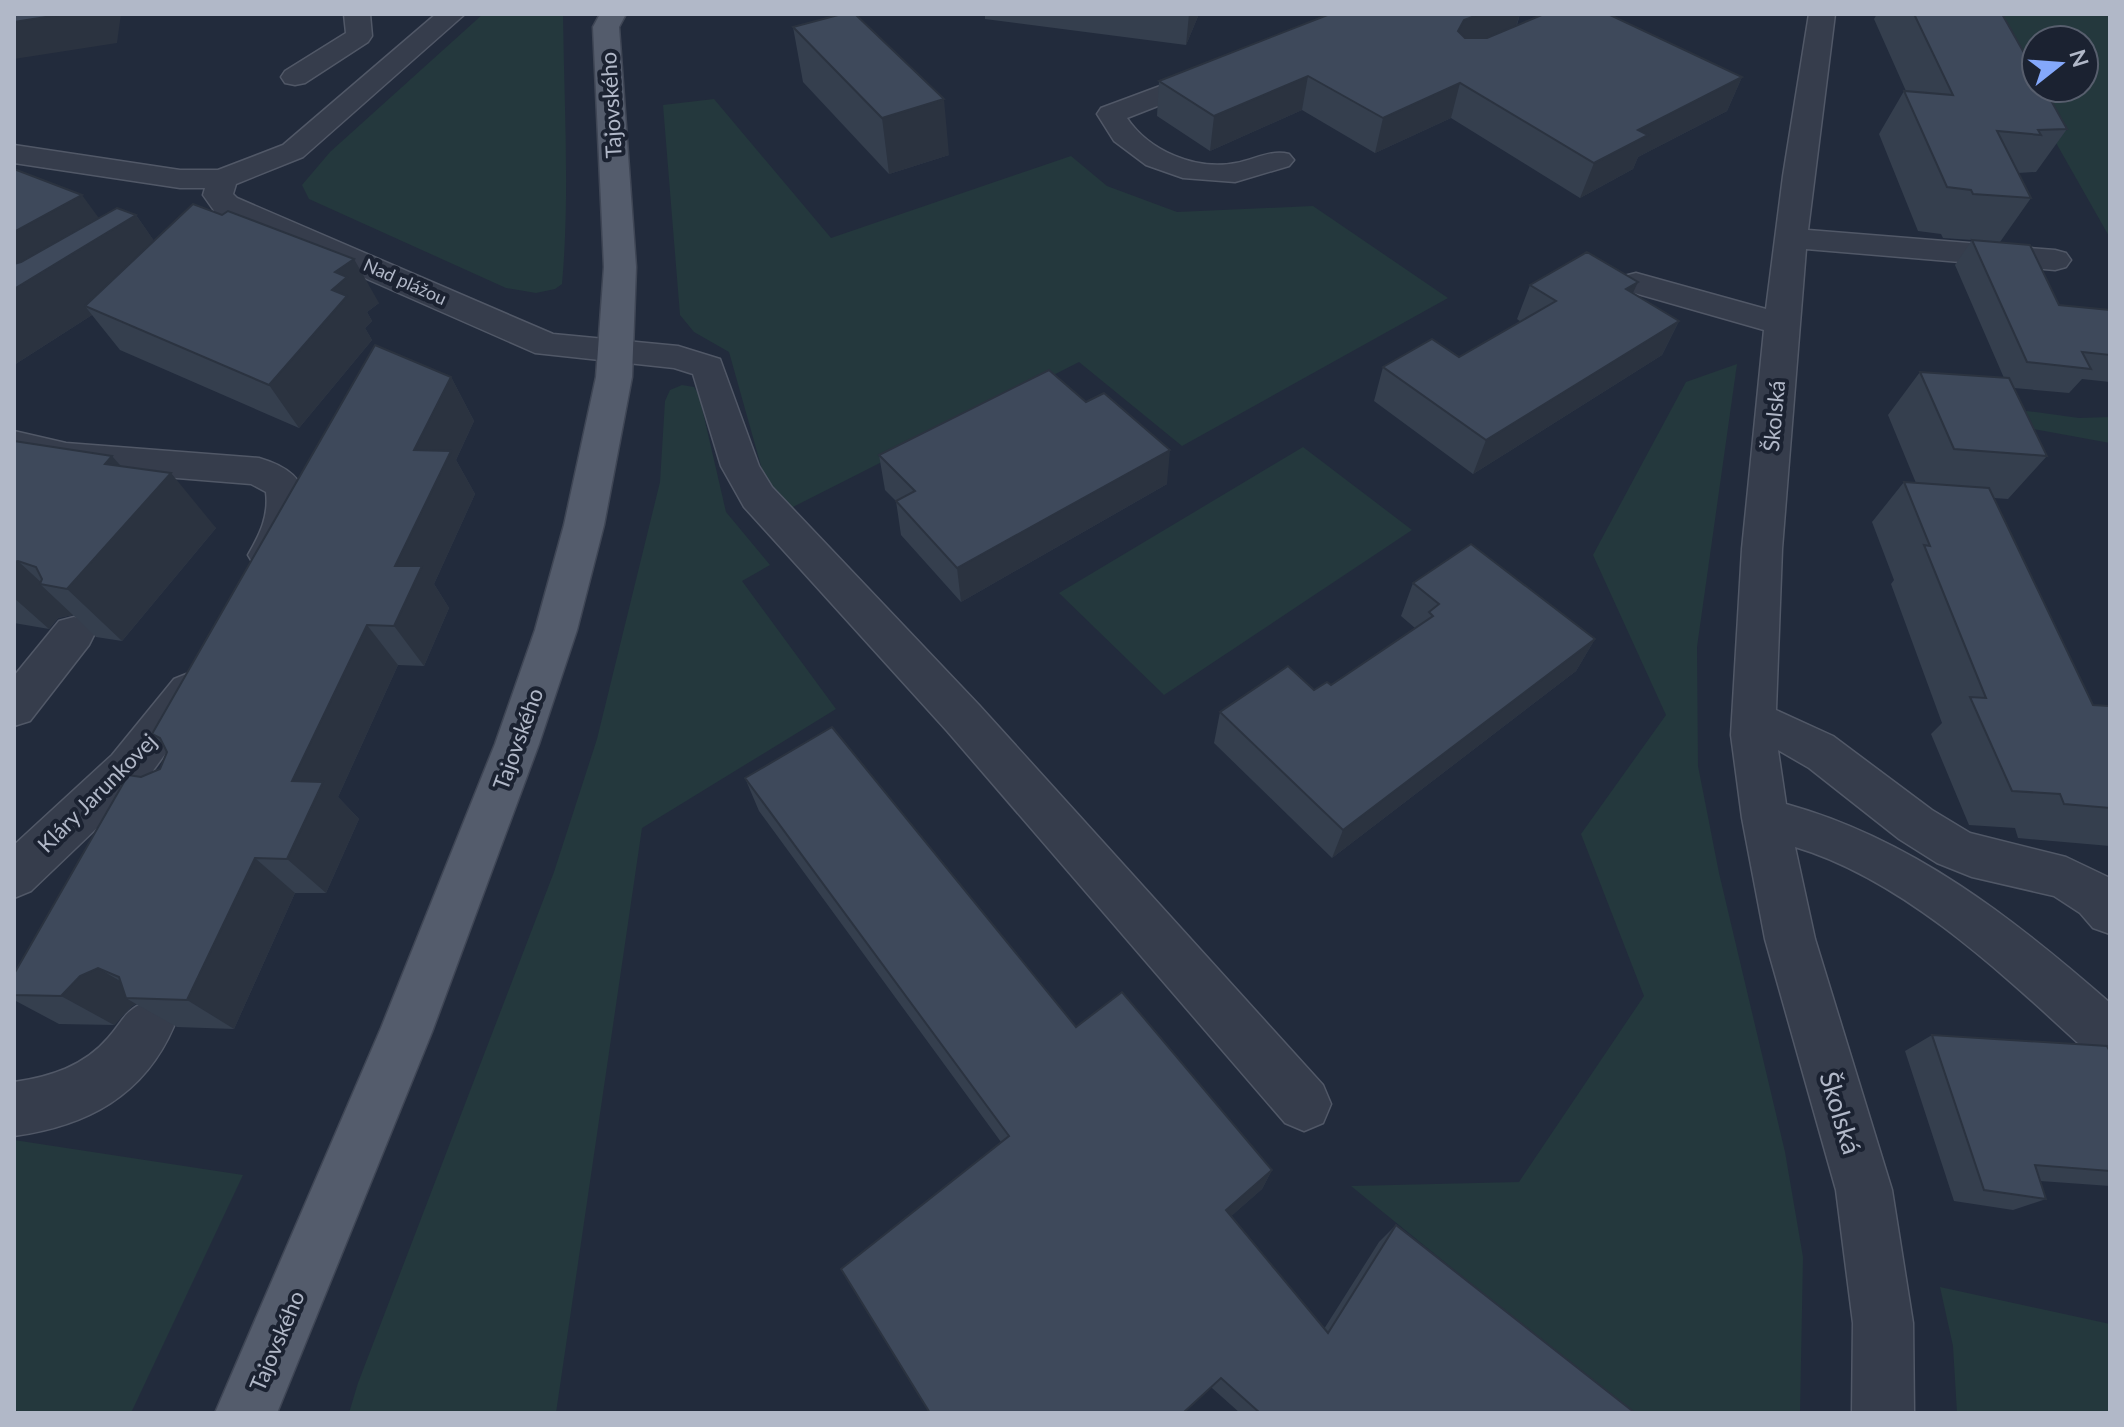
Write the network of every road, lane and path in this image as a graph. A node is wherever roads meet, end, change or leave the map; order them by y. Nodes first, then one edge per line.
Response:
1 (357, 14) edge
2 (452, 14) edge
3 (1822, 14) edge
4 (605, 18) edge
5 (1238, 65) edge
6 (367, 87) junction
7 (14, 154) edge
8 (1279, 160) dead end
9 (215, 197) junction
10 (1791, 238) junction
11 (2055, 260) dead end
12 (1636, 283) edge
13 (1782, 324) junction
14 (616, 353) junction
15 (14, 444) edge
16 (252, 582) edge
17 (74, 633) edge
18 (207, 661) edge
19 (14, 708) edge
20 (1753, 719) junction
21 (118, 778) junction
22 (171, 788) edge
23 (1765, 818) junction
24 (22, 854) edge
25 (2110, 912) edge
26 (2099, 1013) edge
27 (148, 1026) edge
28 (1304, 1104) dead end
29 (14, 1109) edge
30 (246, 1413) edge
31 (1883, 1413) edge

1 - 6 street
2 - 6 street, Nad plážou
3 - 10 street, Školská
4 - 14 main road, Tajovského
5 - 8 street
6 - 9 street, Nad plážou
7 - 9 street, Nad plážou
9 - 14 street, Nad plážou
10 - 11 street
10 - 13 street, Školská
12 - 13 street
13 - 20 street, Školská
14 - 28 street, Nad plážou
14 - 30 main road, Tajovského
15 - 16 street
17 - 19 street
18 - 21 street, Kláry Jarunkovej
20 - 23 street, Školská
20 - 25 street
21 - 22 street
21 - 24 street, Kláry Jarunkovej
23 - 26 street
23 - 31 street, Školská
27 - 29 street

